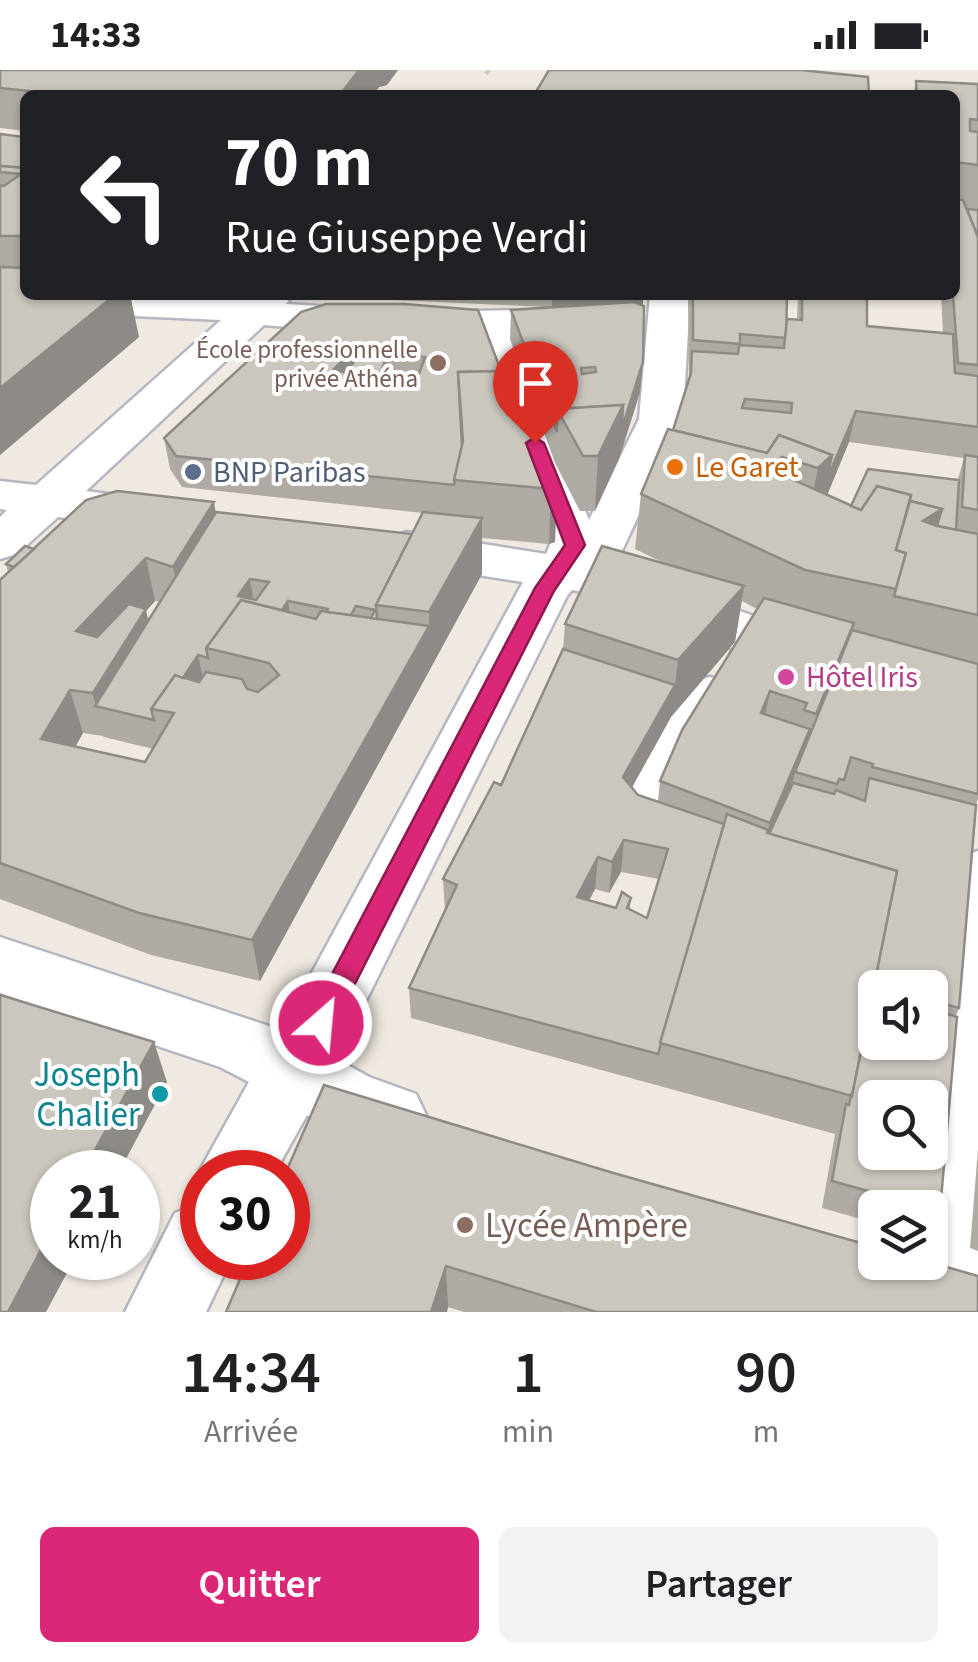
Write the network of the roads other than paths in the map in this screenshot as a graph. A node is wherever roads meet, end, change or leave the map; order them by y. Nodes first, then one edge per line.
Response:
1 (63, 300) edge
2 (260, 307) edge
3 (649, 312) edge
4 (489, 326) junction
5 (0, 494) edge
6 (49, 499) junction
7 (195, 519) edge
8 (354, 540) edge
9 (0, 543) edge
10 (560, 571) junction
11 (754, 636) junction
12 (866, 666) edge
13 (640, 809) edge
14 (978, 876) edge
15 (0, 965) edge
16 (294, 1070) junction
17 (462, 1138) edge
18 (249, 1150) edge
19 (181, 1280) edge
20 (939, 1283) edge
21 (165, 1312) edge

1 - 2 street
2 - 4 street
2 - 6 street
3 - 4 street
3 - 10 street
4 - 10 street
5 - 6 street
6 - 7 street
6 - 9 street
8 - 10 street
10 - 11 street
10 - 16 street
11 - 12 street
11 - 13 street
14 - 20 street
15 - 16 street
16 - 17 street
16 - 18 street
19 - 21 street

